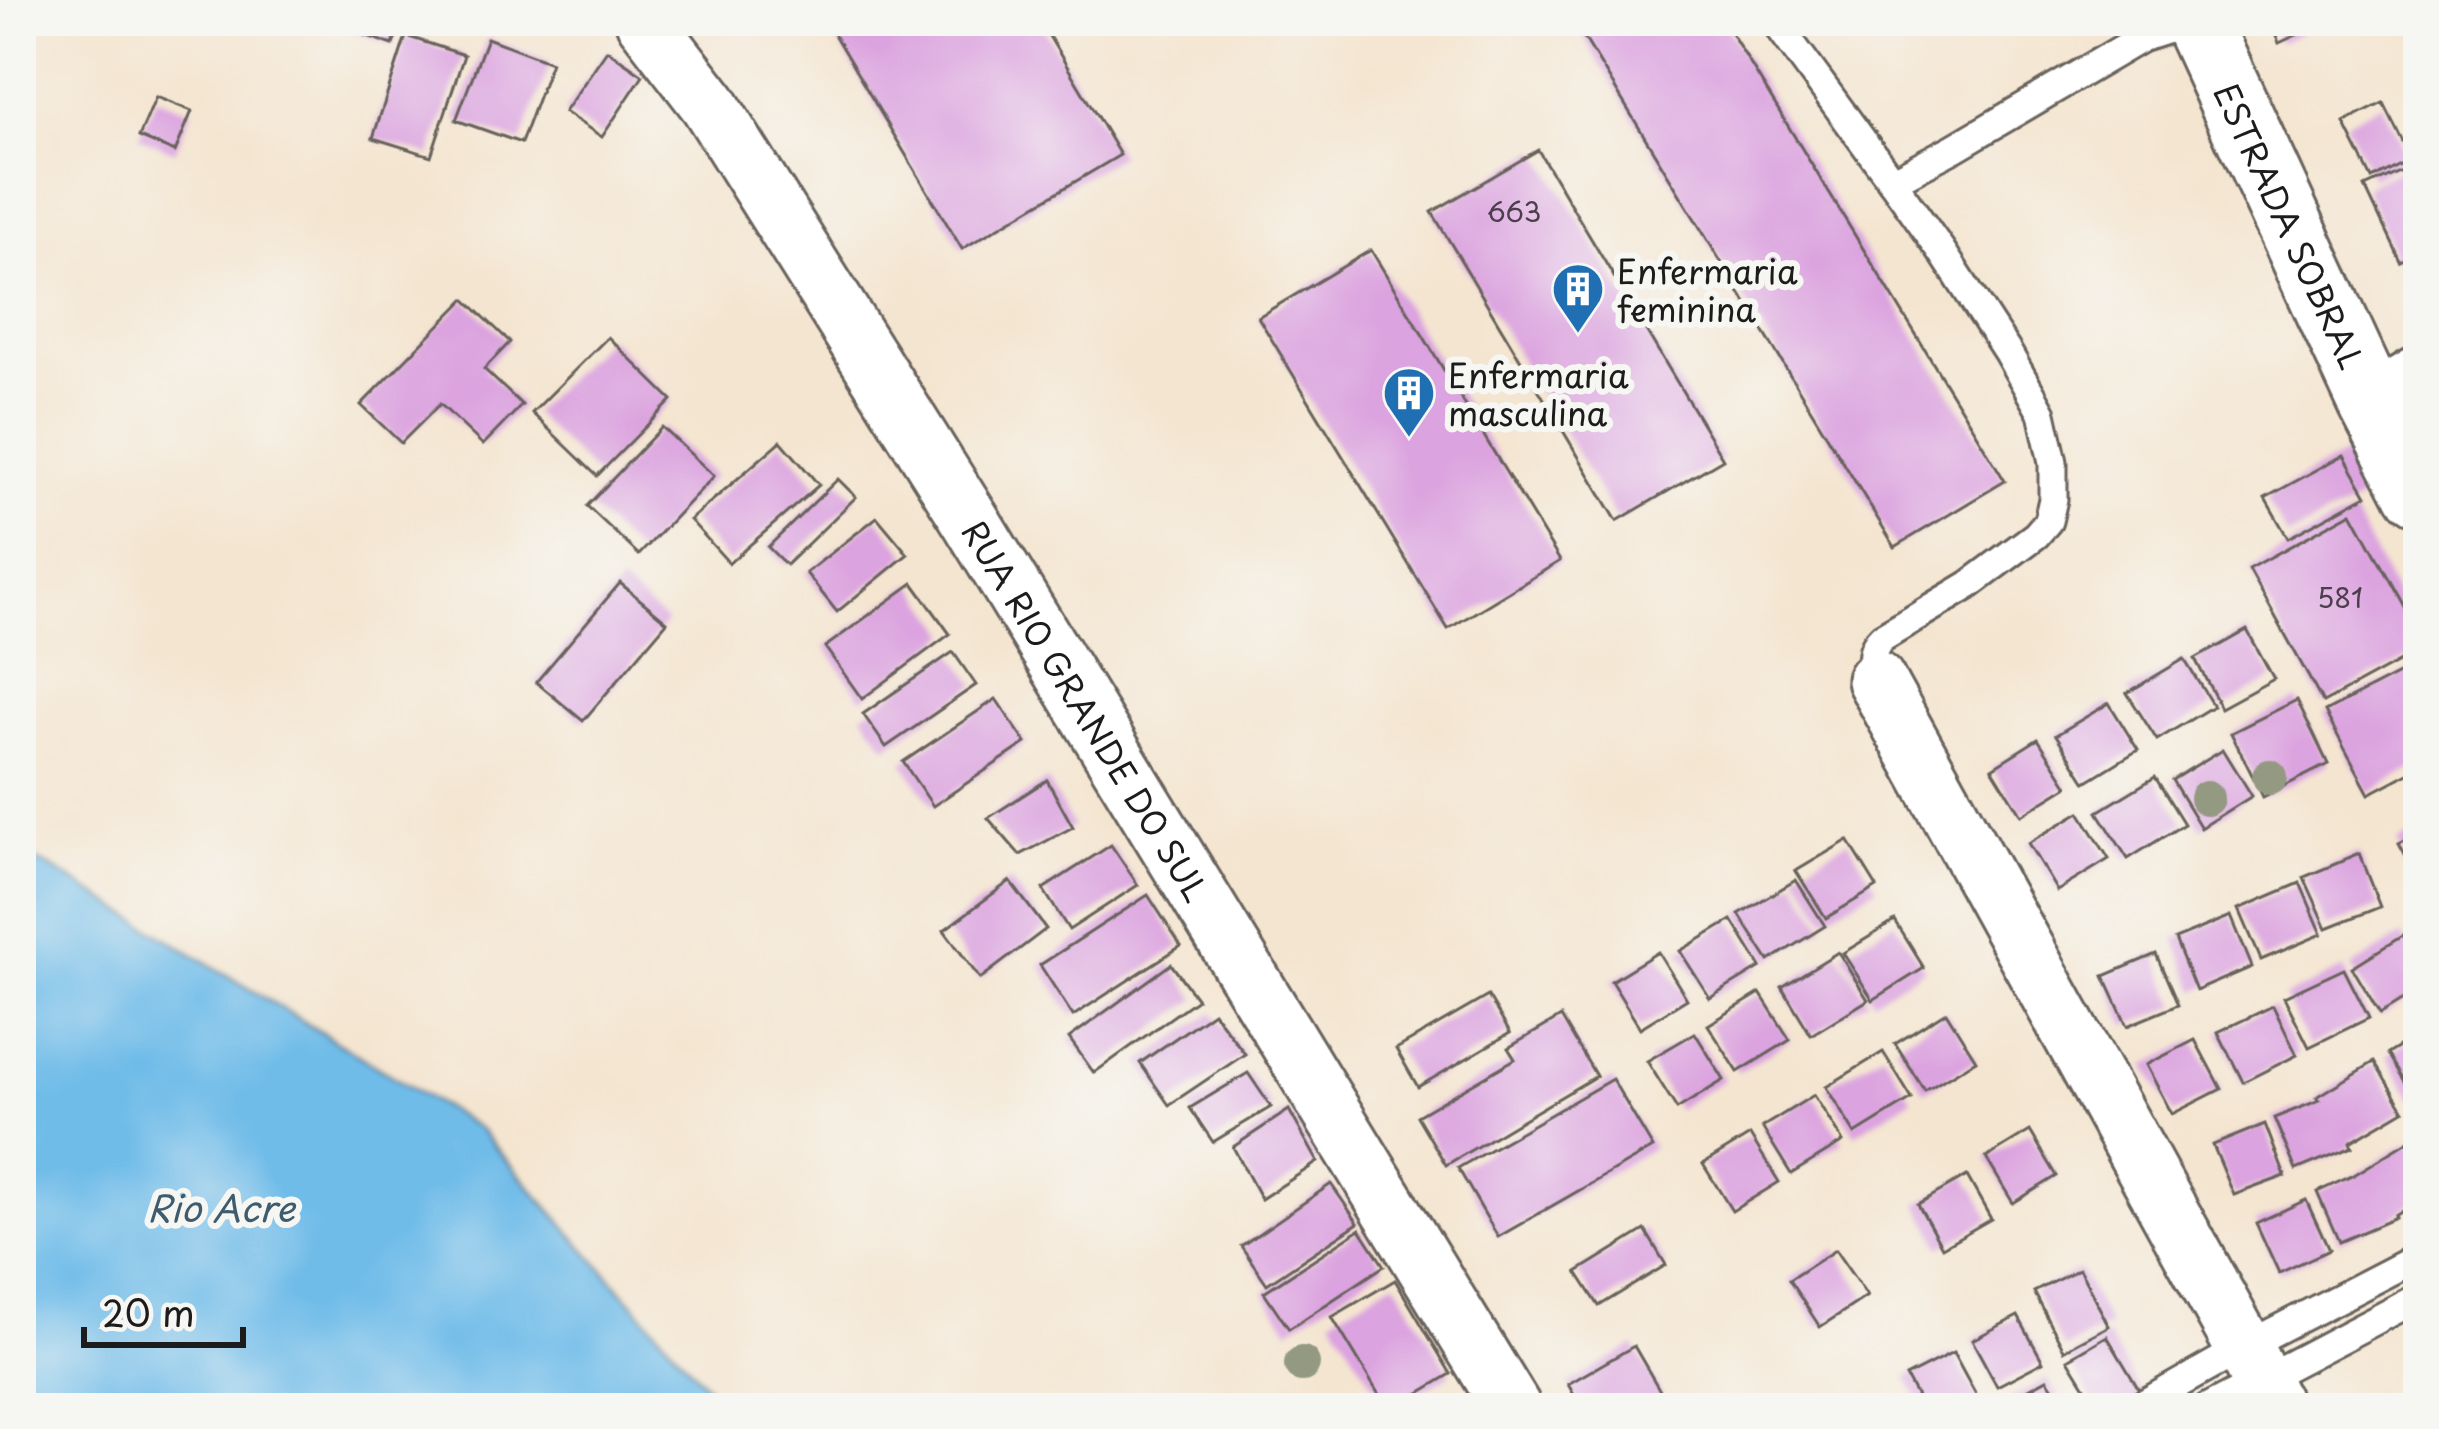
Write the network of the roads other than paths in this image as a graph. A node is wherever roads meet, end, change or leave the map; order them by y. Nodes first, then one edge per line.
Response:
1 (645, 21) edge
2 (1775, 21) edge
3 (2194, 21) edge
4 (1892, 181) junction
5 (2395, 389) edge
6 (2418, 492) edge
7 (1876, 680) joint
8 (2418, 1257) edge
9 (2418, 1298) edge
10 (2259, 1378) edge
11 (1512, 1408) edge
12 (2136, 1408) edge
13 (2208, 1408) edge

1 - 11 street, RUA RIO GRANDE DO SUL
2 - 4 lane
3 - 4 lane
3 - 5 street, ESTRADA SOBRAL
4 - 7 lane
5 - 6 street, ESTRADA SOBRAL
7 - 10 street
8 - 10 lane
9 - 10 lane
10 - 12 lane
10 - 13 lane

